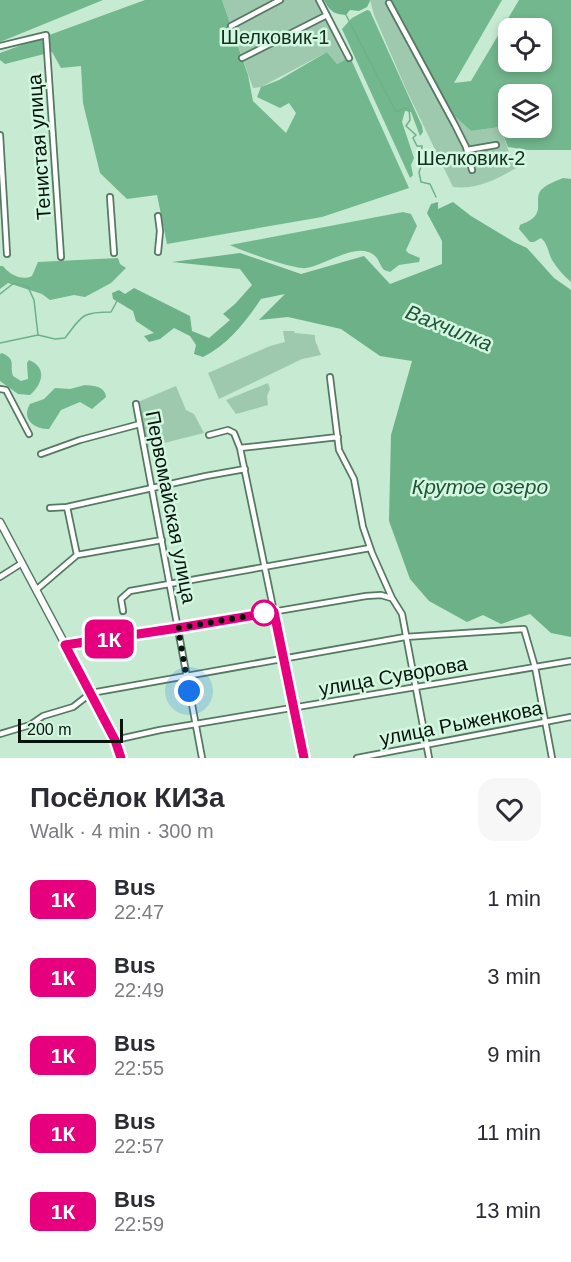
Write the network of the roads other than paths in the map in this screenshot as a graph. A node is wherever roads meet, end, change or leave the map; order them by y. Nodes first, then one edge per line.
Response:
1 (280, 0) edge
2 (319, 0) edge
3 (389, 2) edge
4 (327, 15) junction
5 (231, 26) dead end
6 (0, 46) edge
7 (242, 58) dead end
8 (350, 58) dead end
9 (0, 135) edge
10 (496, 145) dead end
11 (467, 150) junction
12 (472, 170) dead end
13 (110, 197) dead end
14 (158, 216) dead end
15 (158, 252) dead end
16 (114, 253) dead end
17 (6, 254) dead end
18 (61, 257) dead end
19 (330, 377) dead end
20 (0, 389) edge
21 (136, 404) dead end
22 (140, 424) junction
23 (29, 434) dead end
24 (209, 435) dead end
25 (338, 437) junction
26 (240, 448) junction
27 (41, 454) dead end
28 (245, 469) junction
29 (153, 488) junction
30 (67, 507) junction
31 (50, 508) dead end
32 (0, 522) edge
33 (162, 540) junction
34 (370, 548) junction
35 (77, 555) junction
36 (22, 563) junction
37 (266, 568) junction
38 (0, 577) edge
39 (170, 585) junction
40 (36, 590) junction
41 (392, 598) junction
42 (123, 611) dead end
43 (274, 612) junction
44 (178, 628) junction
45 (405, 637) junction
46 (65, 645) junction
47 (284, 657) junction
48 (571, 661) edge
49 (534, 667) junction
50 (186, 675) junction
51 (416, 686) junction
52 (91, 693) junction
53 (294, 708) junction
54 (571, 717) edge
55 (545, 722) junction
56 (196, 724) junction
57 (0, 734) edge
58 (115, 740) junction
59 (426, 746) junction
60 (121, 758) edge
61 (202, 758) edge
62 (304, 758) edge
63 (357, 758) edge
64 (429, 758) edge
65 (552, 758) edge

1 - 5 street
2 - 4 street
3 - 11 street
4 - 7 street
4 - 8 street
6 - 18 street, Тенистая улица
9 - 17 street
10 - 11 street
11 - 12 street
13 - 16 street
14 - 15 street
19 - 25 street
20 - 23 street
21 - 22 street, Первомайская улица
22 - 27 street
22 - 29 street, Первомайская улица
24 - 26 street
25 - 26 street
25 - 34 street
26 - 28 street
28 - 29 street
28 - 37 street
29 - 30 street
29 - 33 street, Первомайская улица
30 - 31 street
30 - 35 street
32 - 36 main road
33 - 35 street
33 - 39 street, Первомайская улица
34 - 37 street
34 - 41 street
35 - 40 street
36 - 38 street
36 - 40 main road
37 - 39 street
37 - 43 street
39 - 42 street
39 - 44 street, Первомайская улица
40 - 46 main road
41 - 43 street
41 - 45 street
43 - 44 street
43 - 47 street
44 - 46 street
44 - 50 street, Первомайская улица
45 - 47 street
45 - 49 street
45 - 51 street
46 - 52 main road
47 - 50 street
47 - 53 street
48 - 49 street, улица Суворова
49 - 51 street, улица Суворова
49 - 55 street
50 - 52 street
50 - 56 street, Первомайская улица
51 - 53 street, улица Суворова
51 - 59 street
52 - 57 street
52 - 58 main road
53 - 56 street, улица Суворова
53 - 62 street
54 - 55 street, улица Рыженкова
55 - 59 street, улица Рыженкова
55 - 65 street
56 - 58 street, улица Суворова
56 - 61 street, Первомайская улица
58 - 60 main road
59 - 63 street, улица Рыженкова
59 - 64 street

